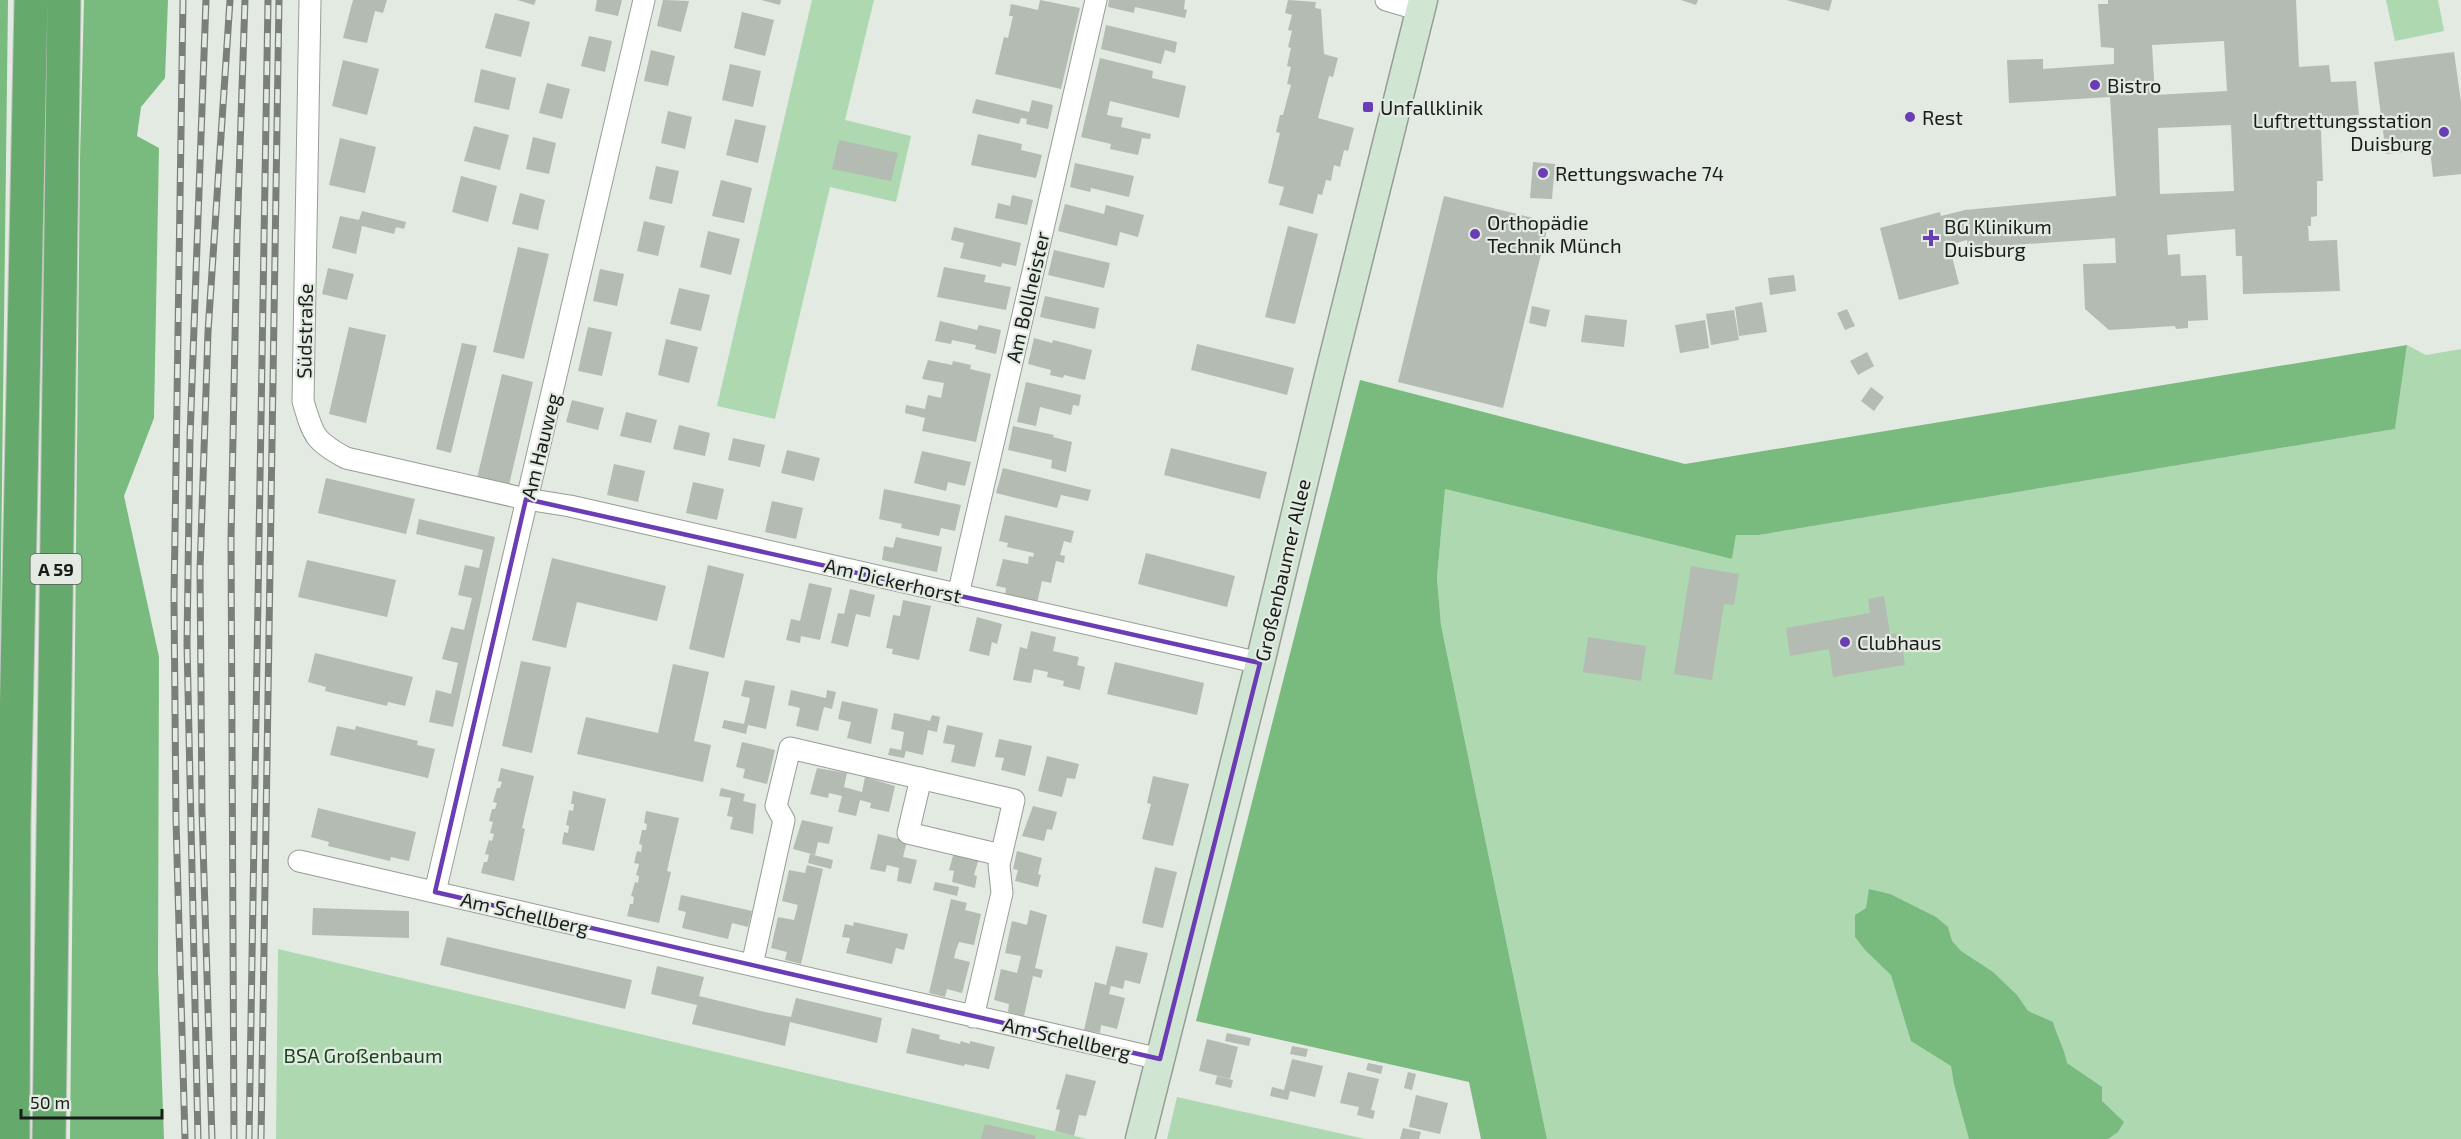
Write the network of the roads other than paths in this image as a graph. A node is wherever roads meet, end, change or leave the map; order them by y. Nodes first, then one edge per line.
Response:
1 (31, 0) edge
2 (64, 0) edge
3 (310, 0) edge
4 (644, 0) edge
5 (1096, 0) edge
6 (1386, 0) edge
7 (1422, 5) edge
8 (526, 499) junction
9 (958, 595) junction
10 (1260, 663) junction
11 (921, 778) junction
12 (1001, 855) junction
13 (299, 861) dead end
14 (435, 892) junction
15 (752, 965) junction
16 (973, 1017) junction
17 (1160, 1059) junction
18 (13, 1139) edge
19 (49, 1139) edge
20 (1140, 1139) edge

1 - 18 highway, A 59
2 - 19 highway, A 59
3 - 8 street, Südstraße
4 - 8 street, Am Hauweg
5 - 9 street, Am Bollheister
6 - 7 street
7 - 10 main road, Großenbaumer Allee
8 - 9 street, Am Dickerhorst
8 - 14 street, Am Hauweg
9 - 10 street, Am Dickerhorst
10 - 17 main road, Großenbaumer Allee
11 - 12 street
11 - 12 street
11 - 15 street
12 - 16 street
13 - 14 street, Am Schellberg
14 - 15 street, Am Schellberg
15 - 16 street, Am Schellberg
16 - 17 street, Am Schellberg
17 - 20 main road, Großenbaumer Allee

